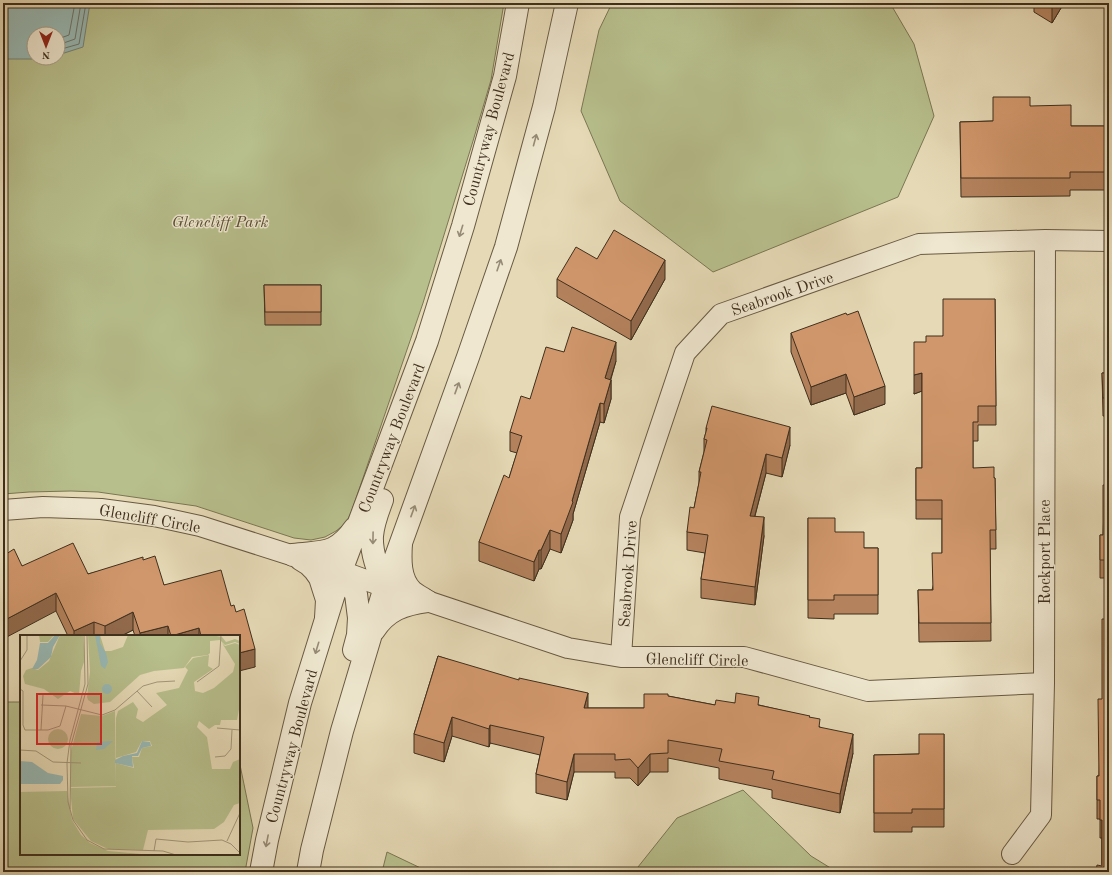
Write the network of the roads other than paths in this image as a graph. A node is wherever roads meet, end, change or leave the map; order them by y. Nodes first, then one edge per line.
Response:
1 (518, 3) edge
2 (567, 3) edge
3 (1045, 240) junction
4 (1109, 241) edge
5 (440, 300) junction
6 (3, 510) edge
7 (361, 518) junction
8 (403, 538) junction
9 (293, 556) junction
10 (376, 562) junction
11 (341, 571) junction
12 (385, 587) junction
13 (356, 594) junction
14 (427, 601) junction
15 (325, 622) junction
16 (370, 636) junction
17 (621, 657) junction
18 (1044, 683) junction
19 (312, 850) junction
20 (1012, 854) dead end
21 (261, 872) edge
22 (308, 872) edge

1 -> 5 street, Countryway Boulevard
8 -> 2 street
3 - 4 street, Seabrook Drive
3 - 17 street, Seabrook Drive
3 - 18 street, Rockport Place
5 - 7 street, Countryway Boulevard
5 -> 10 street
6 - 9 street, Glencliff Circle
7 - 9 street
7 - 11 street, Countryway Boulevard
8 - 10 street, Glencliff Circle
8 - 12 street
8 - 14 street, Glencliff Circle
9 - 11 street, Glencliff Circle
9 - 15 street, Glencliff Circle
10 - 11 street, Glencliff Circle
10 - 12 street
11 - 12 street, Glencliff Circle
11 - 13 street
11 - 15 street, Countryway Boulevard
12 - 13 street, Glencliff Circle
12 - 14 street, Glencliff Circle
12 - 16 street
13 - 15 street, Glencliff Circle
13 - 19 street
14 - 16 street
14 - 17 street, Glencliff Circle
15 -> 21 street, Countryway Boulevard
16 - 19 street
17 - 18 street, Glencliff Circle
18 - 20 street, Rockport Place
19 - 22 street

